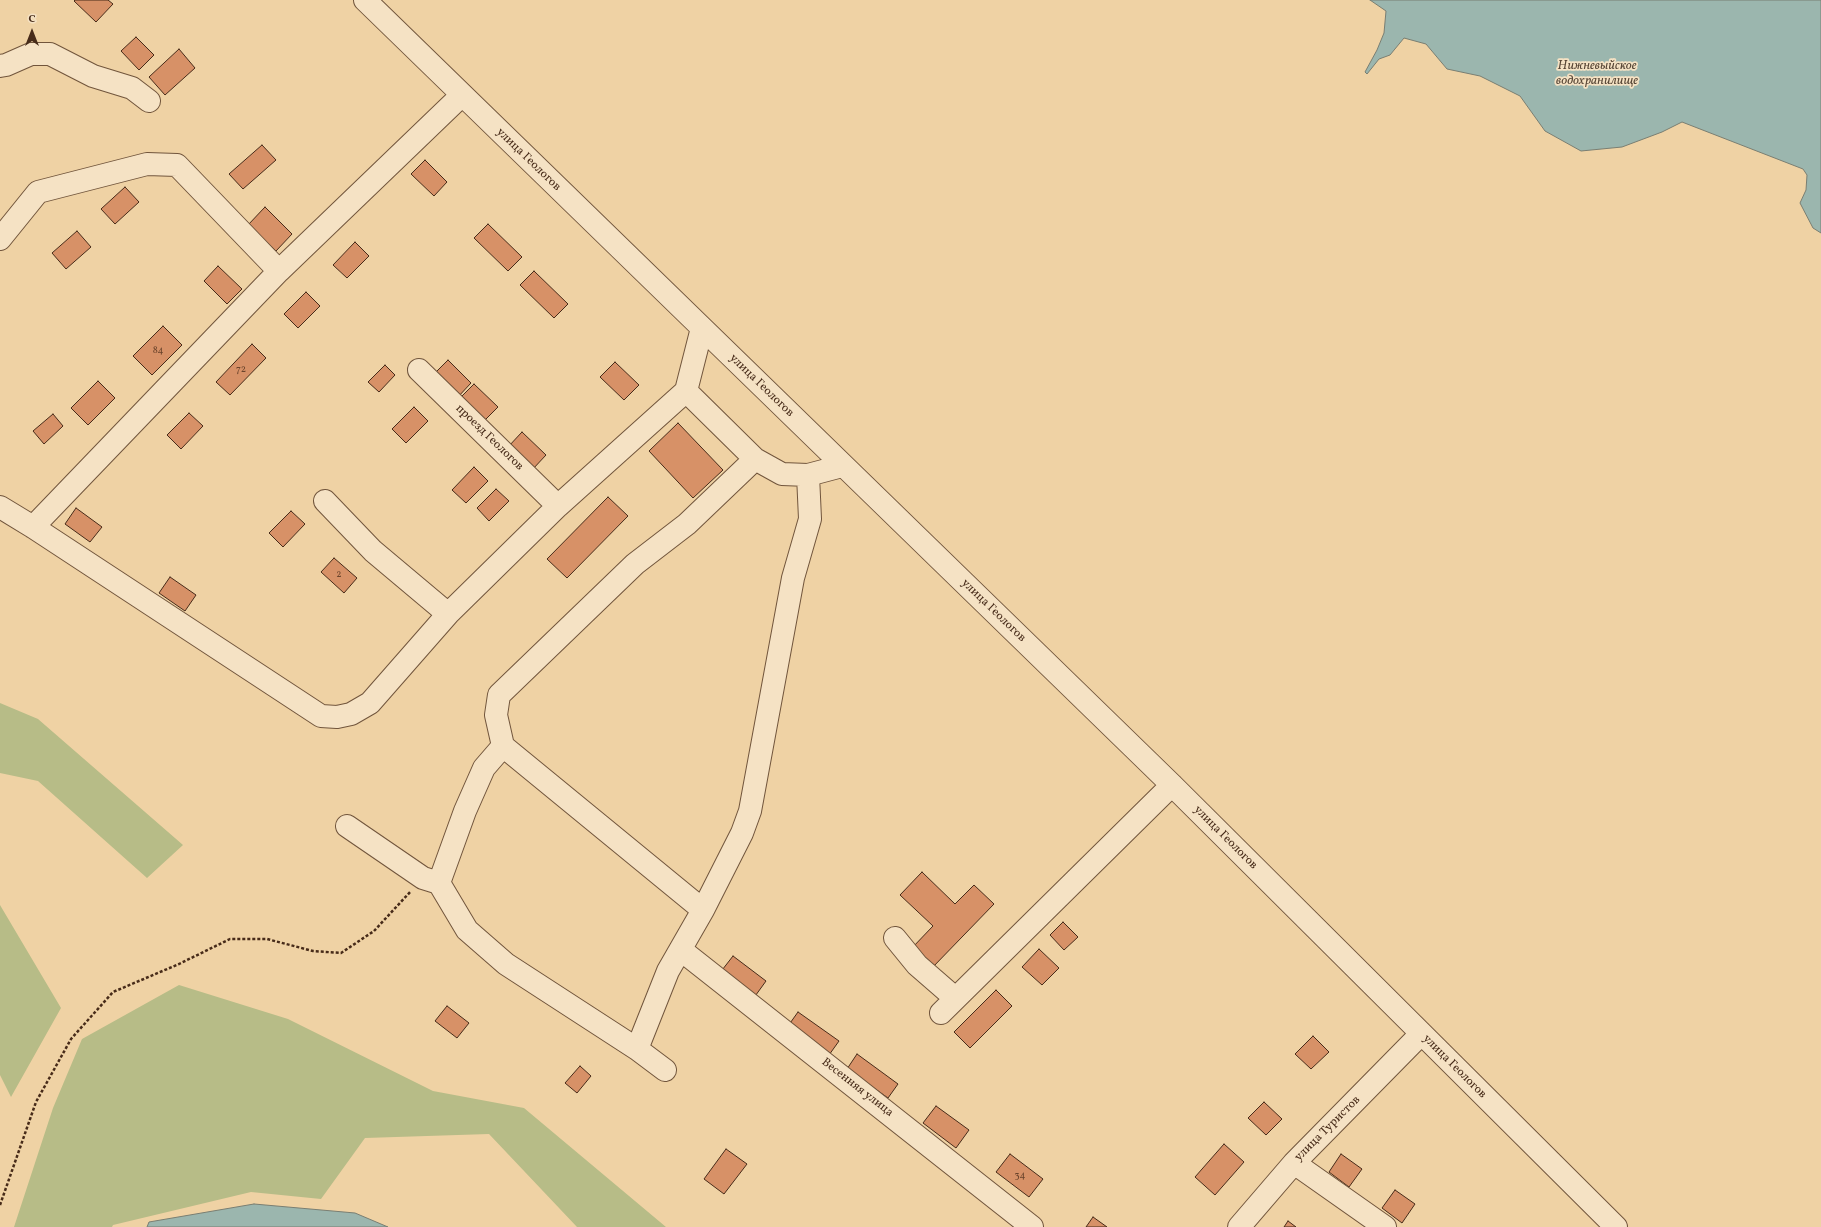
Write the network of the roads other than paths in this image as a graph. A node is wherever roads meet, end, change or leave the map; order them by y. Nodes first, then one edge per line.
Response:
1 (365, 0) edge
2 (0, 66) edge
3 (462, 95) junction
4 (149, 101) dead end
5 (0, 239) edge
6 (279, 271) junction
7 (702, 328) junction
8 (419, 370) dead end
9 (686, 391) junction
10 (755, 459) junction
11 (842, 466) junction
12 (808, 475) junction
13 (326, 501) dead end
14 (558, 506) junction
15 (0, 507) edge
16 (33, 527) junction
17 (448, 614) junction
18 (503, 746) junction
19 (1172, 785) junction
20 (346, 826) dead end
21 (431, 881) junction
22 (703, 910) junction
23 (895, 938) dead end
24 (681, 950) junction
25 (1421, 1034) junction
26 (637, 1049) junction
27 (665, 1070) dead end
28 (1294, 1163) junction
29 (1032, 1227) edge
30 (1239, 1227) edge
31 (1385, 1227) edge
32 (1616, 1227) edge

1 - 3 street, улица Геологов
2 - 4 street
3 - 6 street
3 - 7 street, улица Геологов
5 - 6 street
6 - 16 street
7 - 9 street
7 - 11 street, улица Геологов
8 - 14 street, проезд Геологов
9 - 10 street
9 - 14 street
10 - 12 street
10 - 18 street
11 - 12 street
11 - 19 street, улица Геологов
12 - 22 street
13 - 17 street
14 - 17 street
15 - 16 street
16 - 17 street
18 - 21 street
18 - 22 street
19 - 23 street
19 - 25 street, улица Геологов
20 - 21 street
21 - 26 street
22 - 24 street
24 - 26 street
24 - 29 street, Весенняя улица
25 - 28 street, улица Туристов
25 - 32 street, улица Геологов
26 - 27 street
28 - 30 street, улица Туристов
28 - 31 street

